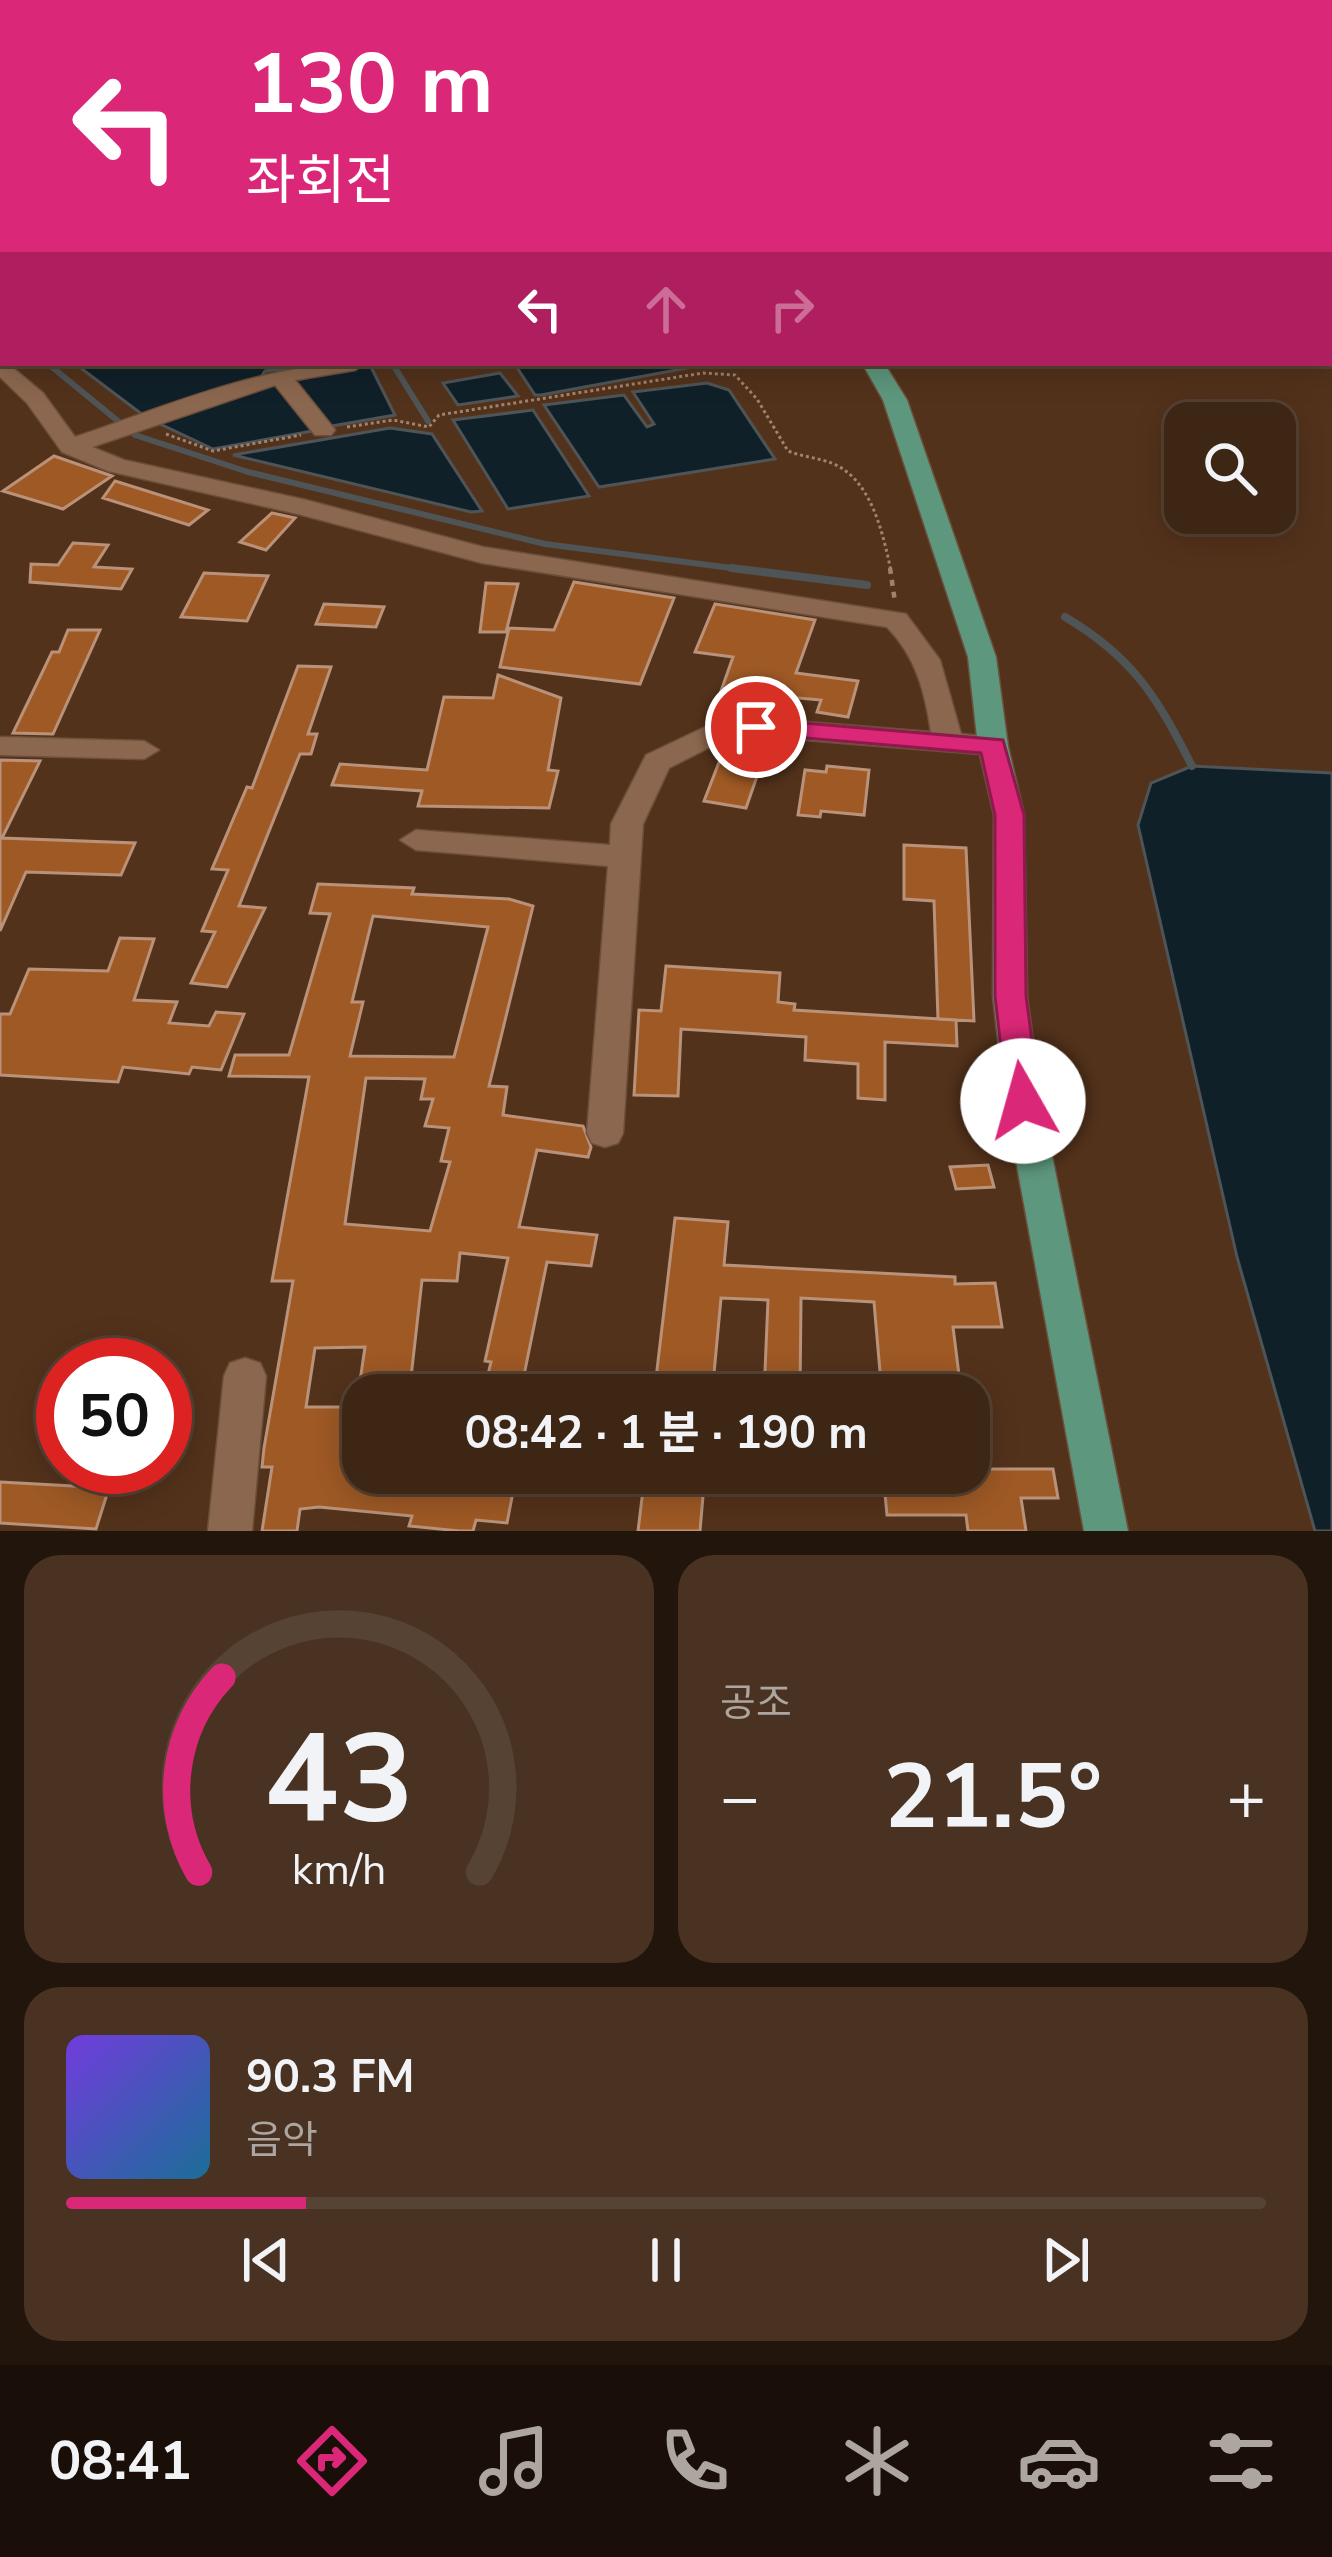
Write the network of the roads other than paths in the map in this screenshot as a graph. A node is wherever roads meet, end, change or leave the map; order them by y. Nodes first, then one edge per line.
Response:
1 (2, 366) edge
2 (338, 366) edge
3 (874, 366) edge
4 (280, 376) junction
5 (323, 430) road end
6 (70, 447) junction
7 (947, 739) junction
8 (0, 746) edge
9 (993, 746) junction
10 (144, 750) dead end
11 (416, 840) dead end
12 (625, 857) junction
13 (605, 1132) dead end
14 (245, 1376) dead end
15 (230, 1531) edge
16 (1106, 1531) edge

1 - 6 street
2 - 4 street
3 - 9 main road
4 - 5 street
4 - 6 street
6 - 7 street
7 - 9 street
7 - 12 street
8 - 10 street
9 - 16 main road
11 - 12 street
12 - 13 street
14 - 15 street

